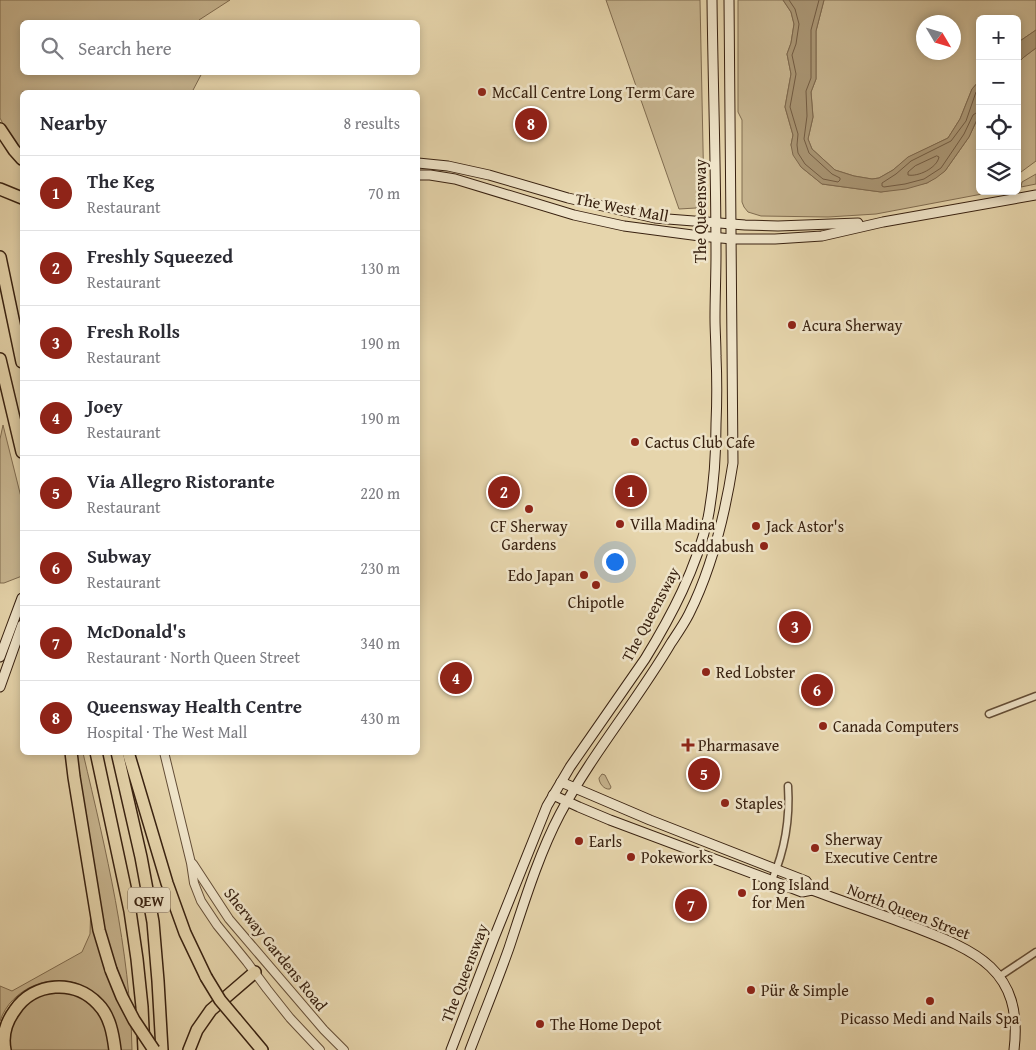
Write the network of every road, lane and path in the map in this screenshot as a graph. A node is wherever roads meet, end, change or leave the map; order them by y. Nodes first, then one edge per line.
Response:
1 (712, 0) edge
2 (729, 0) edge
3 (0, 129) edge
4 (20, 157) edge
5 (420, 163) edge
6 (420, 175) edge
7 (0, 189) edge
8 (1036, 194) edge
9 (20, 197) edge
10 (716, 222) junction
11 (883, 222) junction
12 (732, 224) junction
13 (716, 238) junction
14 (732, 239) junction
15 (0, 257) edge
16 (20, 352) edge
17 (0, 359) edge
18 (20, 444) edge
19 (20, 603) edge
20 (20, 631) edge
21 (0, 657) edge
22 (645, 659) junction
23 (646, 684) junction
24 (0, 686) edge
25 (1036, 696) edge
26 (989, 714) dead end
27 (71, 755) edge
28 (97, 755) edge
29 (117, 755) edge
30 (129, 755) edge
31 (165, 755) edge
32 (561, 782) junction
33 (788, 786) dead end
34 (576, 788) junction
35 (553, 795) junction
36 (568, 802) junction
37 (191, 863) junction
38 (777, 870) junction
39 (772, 880) junction
40 (812, 890) junction
41 (259, 952) junction
42 (1036, 952) edge
43 (247, 962) junction
44 (266, 962) junction
45 (255, 972) junction
46 (1000, 976) junction
47 (5, 1050) edge
48 (114, 1050) edge
49 (144, 1050) edge
50 (154, 1050) edge
51 (162, 1050) edge
52 (189, 1050) edge
53 (262, 1050) edge
54 (320, 1050) edge
55 (344, 1050) edge
56 (451, 1050) edge
57 (470, 1050) edge
58 (1014, 1050) edge

1 - 10 main road, The Queensway
2 - 12 main road, The Queensway
3 - 4 highway
5 - 10 main road, The West Mall
6 - 13 main road, The West Mall
7 - 9 highway
8 - 11 main road, The West Mall
10 - 12 main road, The West Mall
10 - 13 main road, The Queensway
11 - 12 main road, The West Mall
11 - 14 main road, The West Mall
12 - 14 main road, The Queensway
13 - 14 main road, The West Mall
13 - 22 main road, The Queensway
14 - 23 main road, The Queensway
15 - 16 highway
17 - 18 highway
19 - 21 main road
20 - 24 main road
22 - 23 main road
22 - 32 main road, The Queensway
23 - 34 main road, The Queensway
25 - 26 street
27 - 50 highway, bridge
28 - 49 highway
29 - 51 highway, QEW
30 - 53 highway, bridge
31 - 37 street, Sherway Gardens Road
32 - 34 main road, North Queen Street
32 - 35 main road, The Queensway
33 - 38 street
34 - 36 main road, The Queensway
34 - 38 main road, North Queen Street
35 - 36 main road, North Queen Street
35 - 56 main road, The Queensway
36 - 39 main road, North Queen Street
36 - 57 main road, The Queensway
37 - 41 street, Sherway Gardens Road
37 - 43 street, Sherway Gardens Road
38 - 39 street
38 - 40 main road, North Queen Street
39 - 40 main road, North Queen Street
40 - 46 main road, North Queen Street
41 - 43 street
41 - 44 street, Sherway Gardens Road
42 - 46 street
43 - 45 street, Sherway Gardens Road
44 - 45 street
44 - 55 street, Sherway Gardens Road
45 - 52 highway
45 - 54 street, Sherway Gardens Road
46 - 58 main road, North Queen Street
47 - 48 highway

